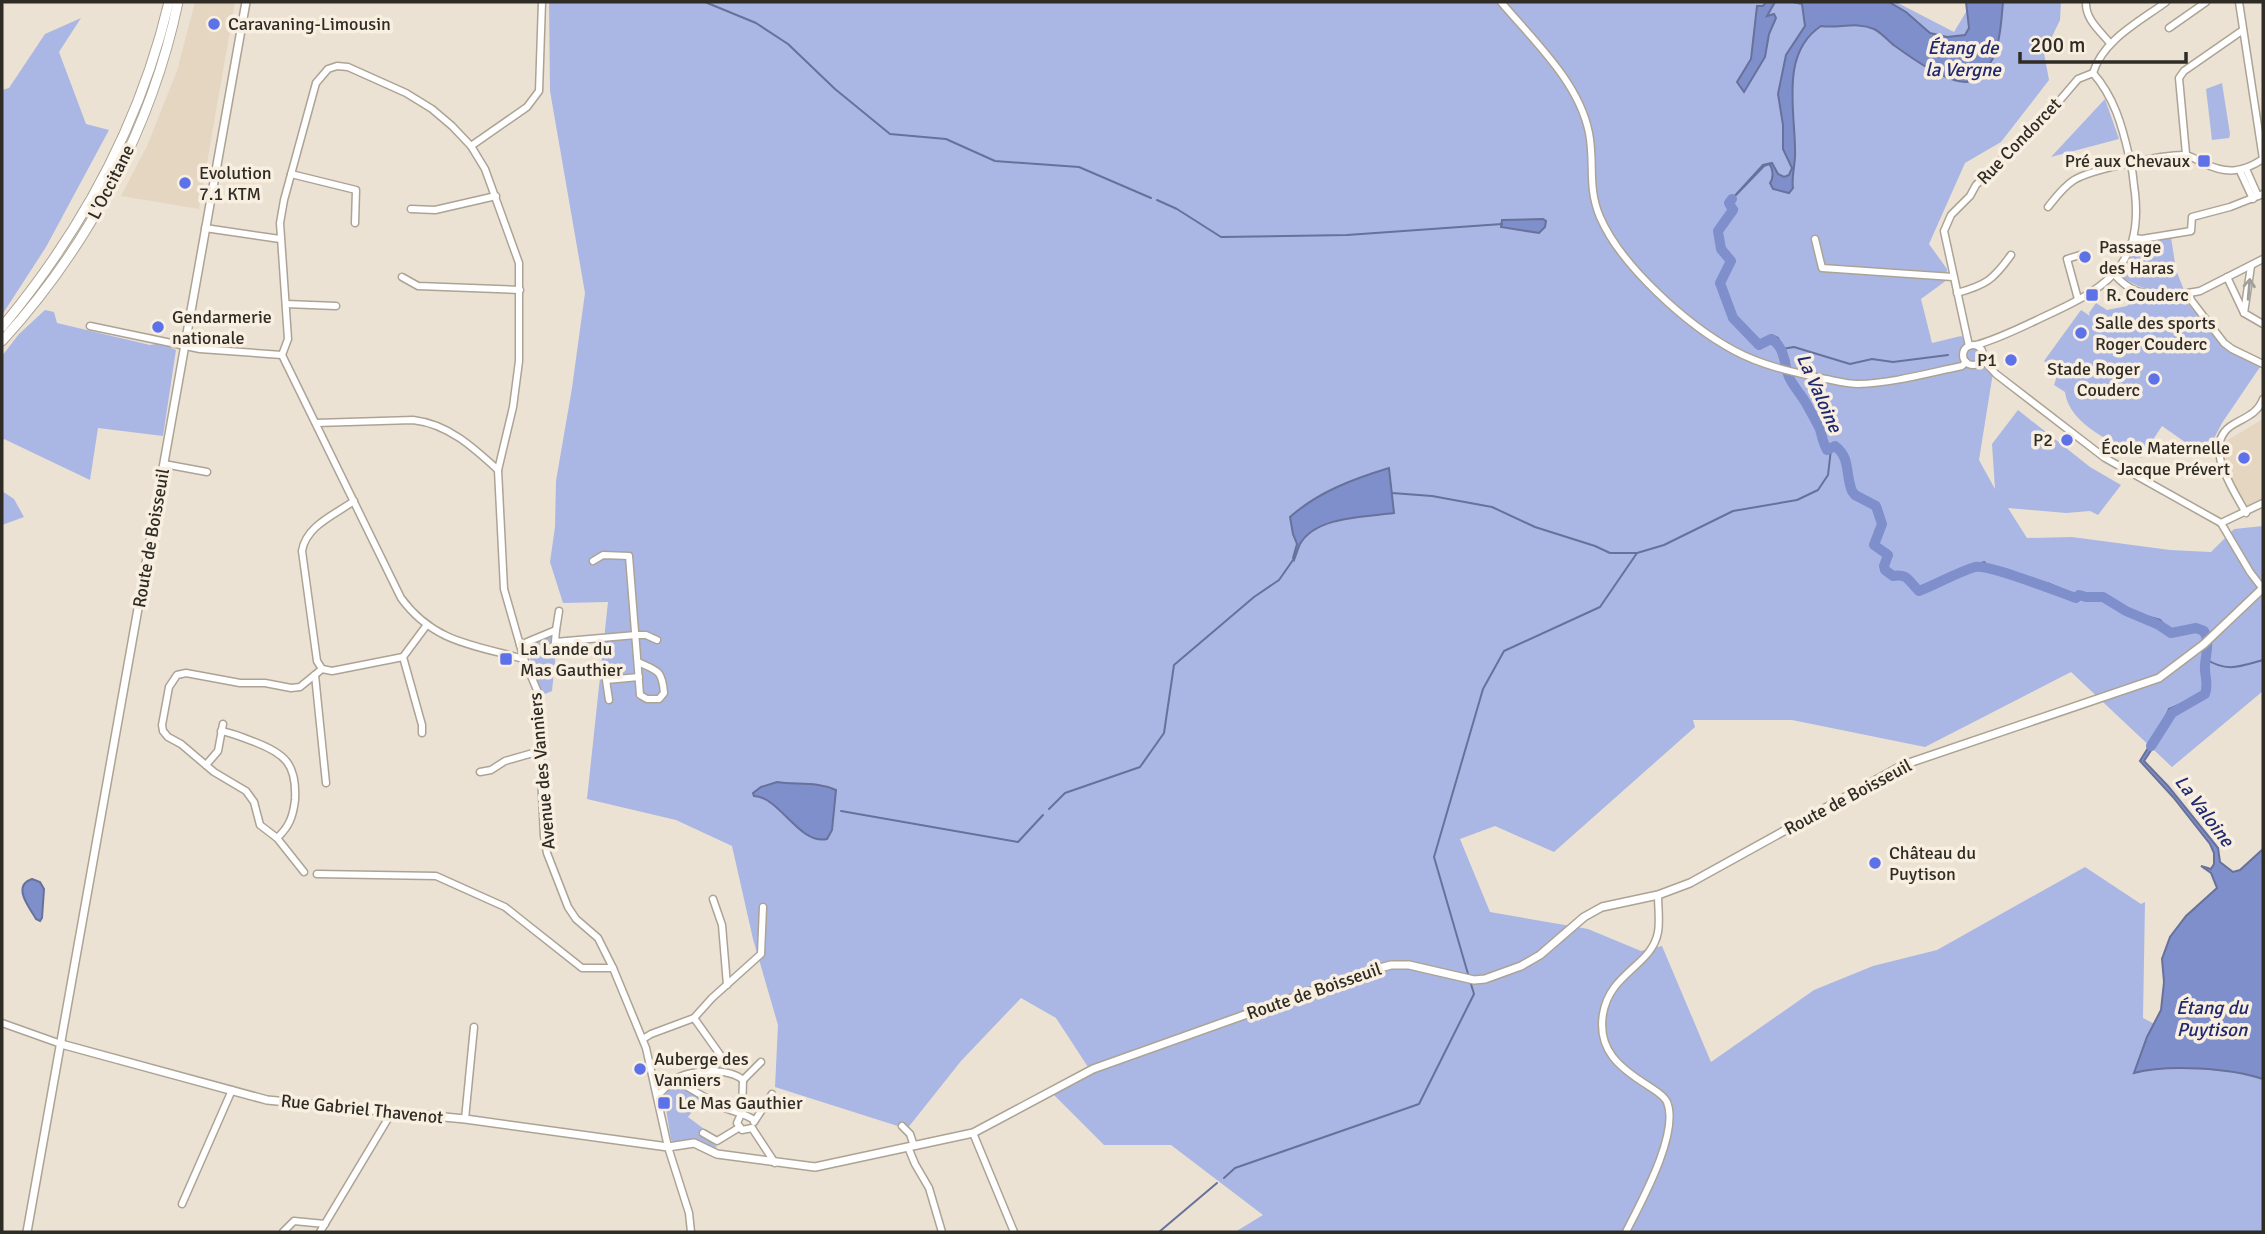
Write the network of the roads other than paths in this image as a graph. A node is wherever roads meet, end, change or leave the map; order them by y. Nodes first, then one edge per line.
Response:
1 (169, 2) edge
2 (178, 2) edge
3 (246, 2) edge
4 (542, 2) edge
5 (1501, 2) edge
6 (2086, 2) edge
7 (2166, 2) edge
8 (2206, 2) edge
9 (2239, 2) edge
10 (2169, 28) dead end
11 (2243, 30) junction
12 (2110, 43) junction
13 (2093, 73) junction
14 (471, 146) junction
15 (2186, 155) junction
16 (2263, 159) edge
17 (2131, 163) junction
18 (2243, 170) junction
19 (291, 174) junction
20 (496, 196) junction
21 (2258, 196) edge
22 (2048, 207) dead end
23 (411, 209) dead end
24 (355, 223) dead end
25 (205, 228) junction
26 (280, 239) junction
27 (1815, 239) dead end
28 (2134, 239) junction
29 (2011, 255) dead end
30 (2080, 255) dead end
31 (2263, 259) edge
32 (2251, 266) junction
33 (2114, 274) junction
34 (402, 277) dead end
35 (1953, 277) junction
36 (2227, 277) junction
37 (520, 290) junction
38 (1957, 293) junction
39 (2189, 293) junction
40 (2078, 299) junction
41 (286, 304) junction
42 (336, 306) dead end
43 (2244, 313) junction
44 (2263, 324) edge
45 (90, 326) dead end
46 (2, 327) edge
47 (2, 341) edge
48 (185, 346) junction
49 (1976, 347) junction
50 (282, 355) junction
51 (1965, 359) junction
52 (1982, 359) junction
53 (2263, 364) edge
54 (1974, 365) junction
55 (1996, 374) junction
56 (2263, 399) edge
57 (316, 423) junction
58 (164, 464) junction
59 (498, 470) junction
60 (207, 472) dead end
61 (354, 501) junction
62 (2263, 503) edge
63 (2246, 513) junction
64 (2221, 523) junction
65 (593, 561) dead end
66 (2263, 589) edge
67 (559, 611) dead end
68 (426, 626) junction
69 (556, 630) junction
70 (636, 635) junction
71 (657, 640) dead end
72 (520, 645) junction
73 (403, 657) junction
74 (524, 659) junction
75 (638, 662) junction
76 (322, 669) junction
77 (314, 675) junction
78 (639, 677) junction
79 (609, 700) dead end
80 (422, 733) dead end
81 (540, 751) junction
82 (206, 765) junction
83 (480, 772) dead end
84 (326, 783) dead end
85 (277, 838) junction
86 (304, 872) dead end
87 (317, 874) dead end
88 (1658, 895) junction
89 (713, 899) dead end
90 (763, 907) dead end
91 (613, 968) junction
92 (727, 985) junction
93 (694, 1018) junction
94 (2, 1023) edge
95 (474, 1027) dead end
96 (643, 1040) junction
97 (61, 1044) junction
98 (761, 1062) dead end
99 (712, 1072) junction
100 (674, 1079) junction
101 (743, 1080) junction
102 (232, 1090) junction
103 (772, 1094) dead end
104 (658, 1095) junction
105 (392, 1112) junction
106 (742, 1112) junction
107 (465, 1119) junction
108 (754, 1120) junction
109 (902, 1126) dead end
110 (740, 1127) junction
111 (752, 1128) junction
112 (703, 1133) dead end
113 (973, 1133) junction
114 (717, 1141) junction
115 (911, 1146) junction
116 (668, 1147) junction
117 (721, 1155) junction
118 (775, 1163) junction
119 (183, 1204) dead end
120 (325, 1224) junction
121 (27, 1232) edge
122 (283, 1232) edge
123 (320, 1232) edge
124 (691, 1232) edge
125 (942, 1232) edge
126 (1014, 1232) edge
127 (1626, 1232) edge

1 - 46 highway, L'Occitane
2 - 47 highway, L'Occitane
3 - 25 main road, Route de Boisseuil
4 - 14 street
5 - 51 street
6 - 12 street
7 - 12 street
8 - 10 street
9 - 11 street
11 - 15 street
11 - 16 street
12 - 13 street
13 - 17 street
13 - 35 street, Rue Condorcet
14 - 19 street, Avenue des Vanniers
14 - 20 street, Avenue des Vanniers
15 - 17 street
15 - 18 street
16 - 18 street
17 - 22 street
17 - 28 street
18 - 21 street
19 - 24 street
19 - 26 street
20 - 23 street
20 - 37 street, Avenue des Vanniers
21 - 28 street
25 - 26 street
25 - 48 main road, Route de Boisseuil
26 - 41 street
27 - 35 street
28 - 33 street
29 - 38 street
30 - 40 street
31 - 32 street
32 - 36 street
43 -> 32 street
33 - 39 street
33 - 40 street
34 - 37 street
35 - 38 street
36 - 39 street
36 - 43 street
37 - 59 street, Avenue des Vanniers
38 - 49 street
39 - 53 street
40 - 49 street
41 - 42 street
41 - 50 street
43 - 44 street
45 - 48 street
48 - 50 street
48 - 58 main road, Route de Boisseuil
49 - 51 street
49 - 52 street
50 - 57 street
51 - 54 street
52 - 54 street
52 - 55 street
54 - 55 street
55 - 64 street
56 - 63 street
57 - 59 street
57 - 61 street
58 - 60 street
58 - 97 main road, Route de Boisseuil
59 - 72 street, Avenue des Vanniers
61 - 68 street
61 - 76 street
62 - 63 street
63 - 64 street
64 - 66 street
65 - 70 street
66 - 88 main road, Route de Boisseuil
67 - 69 street
68 - 73 street
68 - 74 street
69 - 70 street
69 - 72 street
70 - 71 street
70 - 75 street
72 - 74 street, Avenue des Vanniers
73 - 76 street
73 - 80 street
74 - 81 street, Avenue des Vanniers
75 - 78 street
75 - 78 street
76 - 77 street
77 - 82 street
77 - 84 street
78 - 79 street
81 - 83 street
81 - 91 street, Avenue des Vanniers
82 - 85 street
82 - 85 street
85 - 86 street
87 - 91 street
88 - 113 main road, Route de Boisseuil
88 - 127 street
89 - 92 street
90 - 92 street
91 - 96 street, Avenue des Vanniers
92 - 93 street
93 - 96 street
93 - 99 street
94 - 97 street
95 - 107 street
96 - 104 street, Avenue des Vanniers
97 - 102 main road, Rue Gabriel Thavenot
97 - 121 main road, Route de Boisseuil
98 - 101 street
99 - 100 street
99 - 101 street
100 - 104 street
100 - 106 street
101 - 106 street
102 - 105 main road, Rue Gabriel Thavenot
102 - 119 street
103 - 108 street
104 - 116 street, Avenue des Vanniers
105 - 107 main road, Rue Gabriel Thavenot
105 - 120 street
106 - 108 street
106 - 110 street
107 - 116 main road, Rue Gabriel Thavenot
108 - 111 street
109 - 115 street
110 - 111 street
110 - 114 street
111 - 118 street
112 - 114 street
113 - 115 main road, Route de Boisseuil
113 - 126 street
114 - 117 street
115 - 118 main road, Route de Boisseuil
115 - 125 street
116 - 117 main road, Route de Boisseuil
116 - 124 street, Avenue des Vanniers
117 - 118 main road, Route de Boisseuil
120 - 122 street
120 - 123 street

